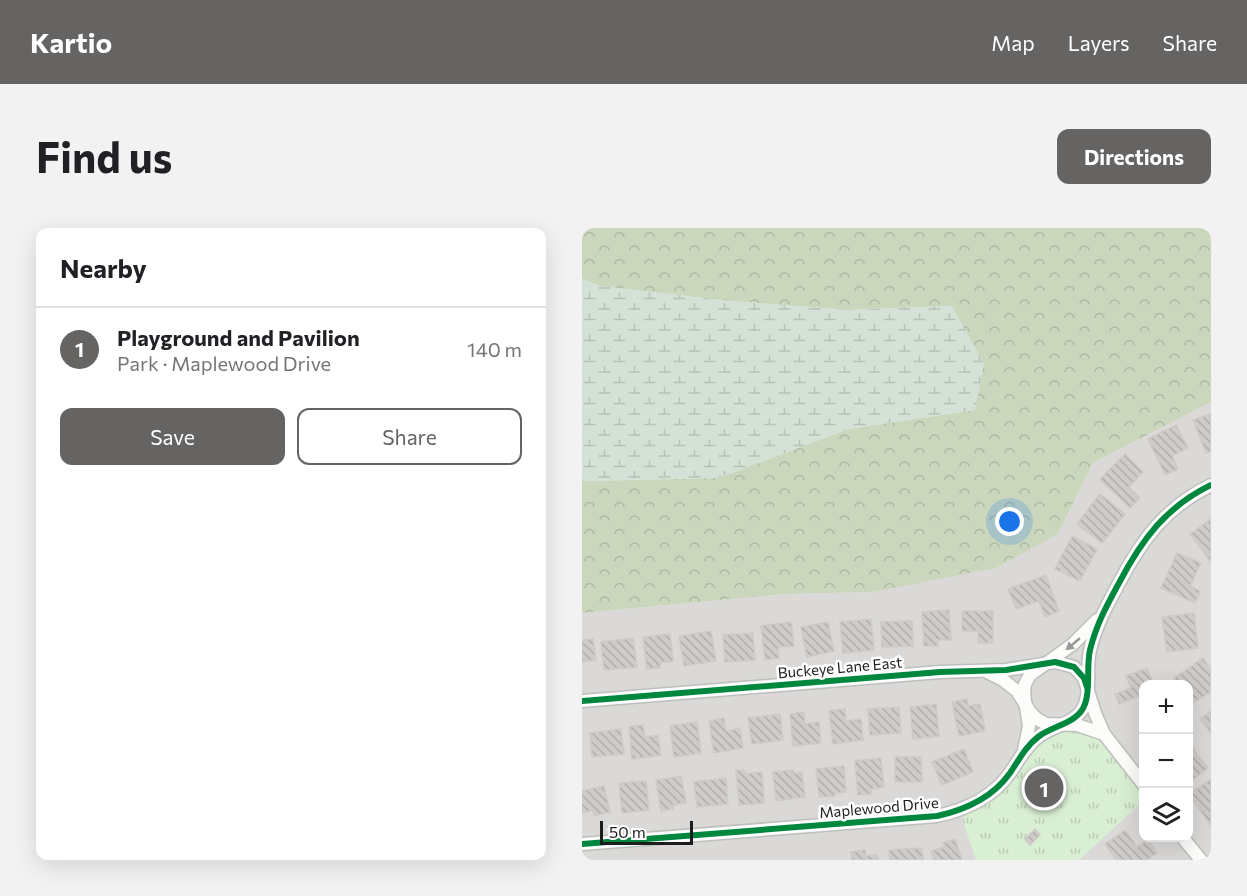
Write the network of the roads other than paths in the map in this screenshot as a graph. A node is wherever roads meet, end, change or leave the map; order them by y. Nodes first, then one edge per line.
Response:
1 (1211, 485) edge
2 (1099, 618) junction
3 (1042, 665) junction
4 (986, 671) junction
5 (1087, 688) junction
6 (582, 701) edge
7 (1027, 706) junction
8 (1061, 725) junction
9 (1104, 734) junction
10 (1024, 750) junction
11 (1139, 780) edge
12 (1188, 842) edge
13 (582, 844) edge
14 (1201, 860) edge

1 - 2 street, Maplewood Drive
2 -> 3 street, Maplewood Drive
2 - 5 street, Maplewood Drive
3 - 4 street, Buckeye Lane East
3 - 5 street, Buckeye Lane East
3 - 7 street, Maplewood Drive
4 - 6 street, Buckeye Lane East
4 - 7 street
5 - 8 street, Maplewood Drive
5 - 9 street
7 - 8 street
7 - 10 street, Maplewood Drive
8 - 9 street
8 - 10 street, Maplewood Drive
9 - 11 street
10 - 13 street, Maplewood Drive
12 - 14 street

